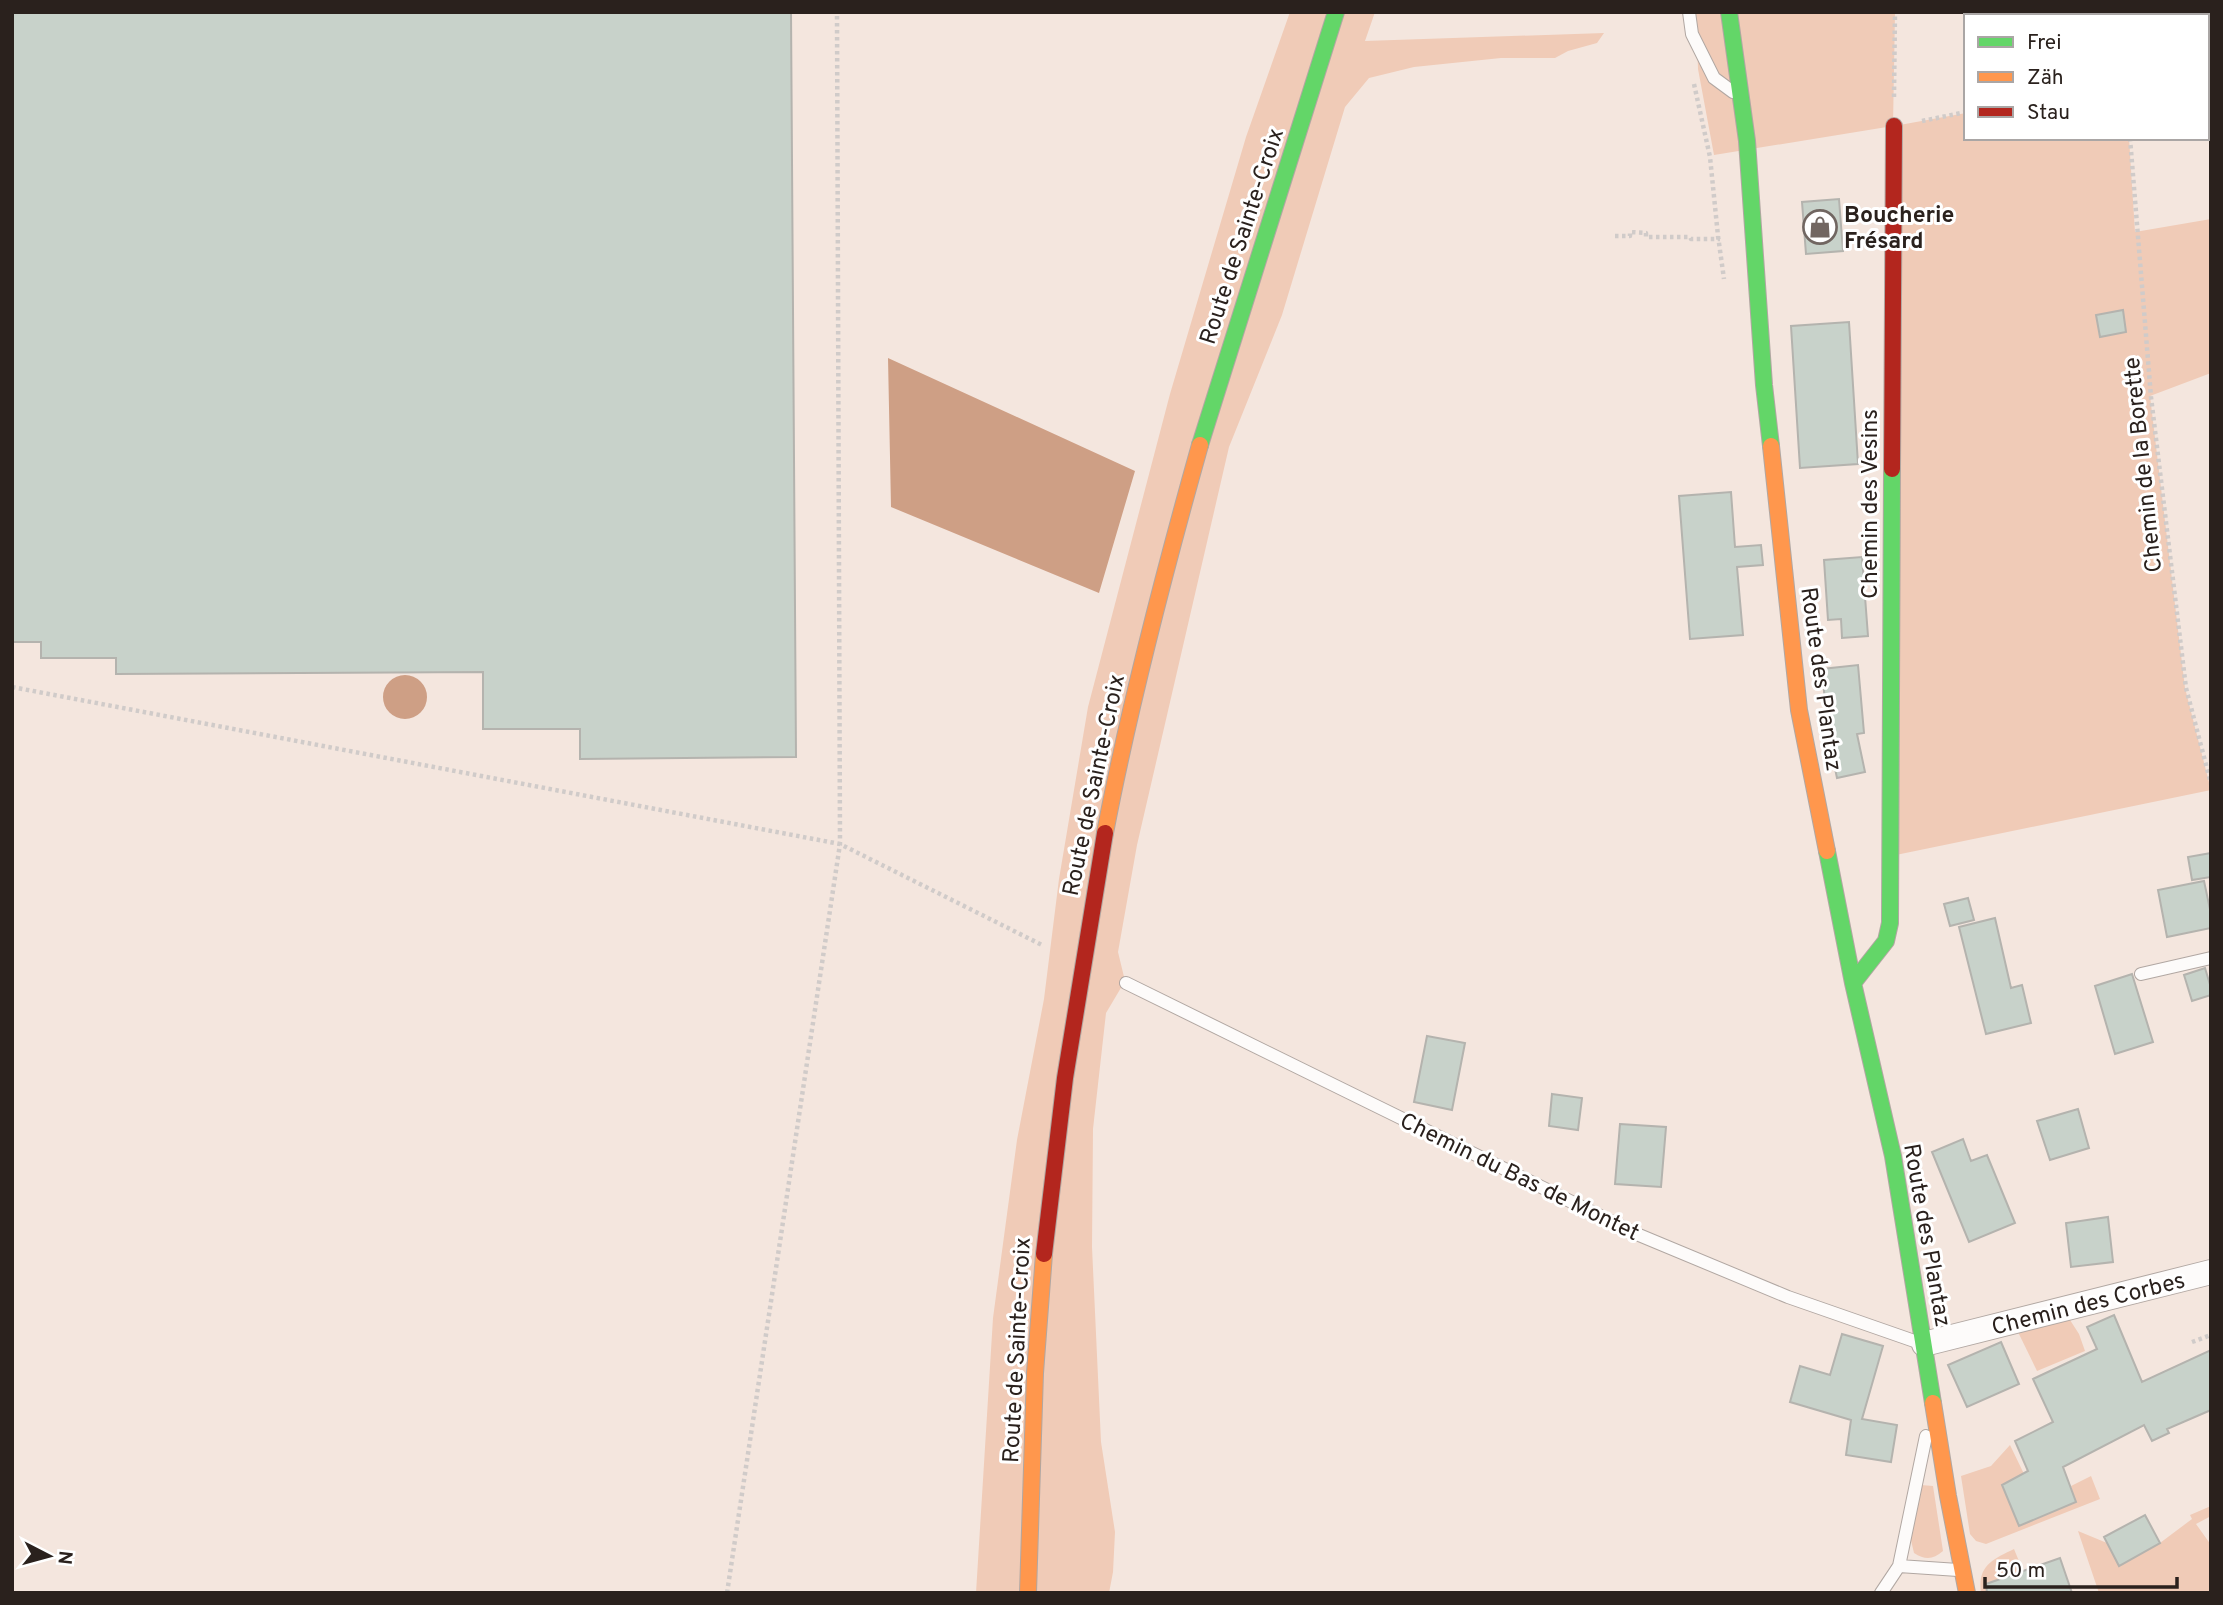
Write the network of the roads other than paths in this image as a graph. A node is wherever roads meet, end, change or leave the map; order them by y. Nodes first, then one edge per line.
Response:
1 (1336, 12) edge
2 (1689, 12) edge
3 (1729, 12) edge
4 (1741, 97) junction
5 (1894, 126) road end
6 (2211, 958) edge
7 (2141, 974) dead end
8 (1126, 983) dead end
9 (1853, 983) junction
10 (2211, 1272) edge
11 (1924, 1344) junction
12 (1934, 1401) junction
13 (1899, 1566) junction
14 (1962, 1570) junction
15 (1028, 1593) edge
16 (1881, 1593) edge
17 (1967, 1593) edge

1 - 15 street, Route de Sainte-Croix
2 - 4 lane
3 - 4 street, Route des Plantaz
4 - 9 street, Route des Plantaz
5 - 9 street, Chemin des Vesins
6 - 7 lane
8 - 11 lane, Chemin du Bas de Montet
9 - 11 street, Route des Plantaz
10 - 11 street, Chemin des Corbes
11 - 12 street, Route des Plantaz
12 - 13 lane
12 - 14 street, Route des Plantaz
13 - 14 lane
13 - 16 lane
14 - 17 street, Route des Plantaz

